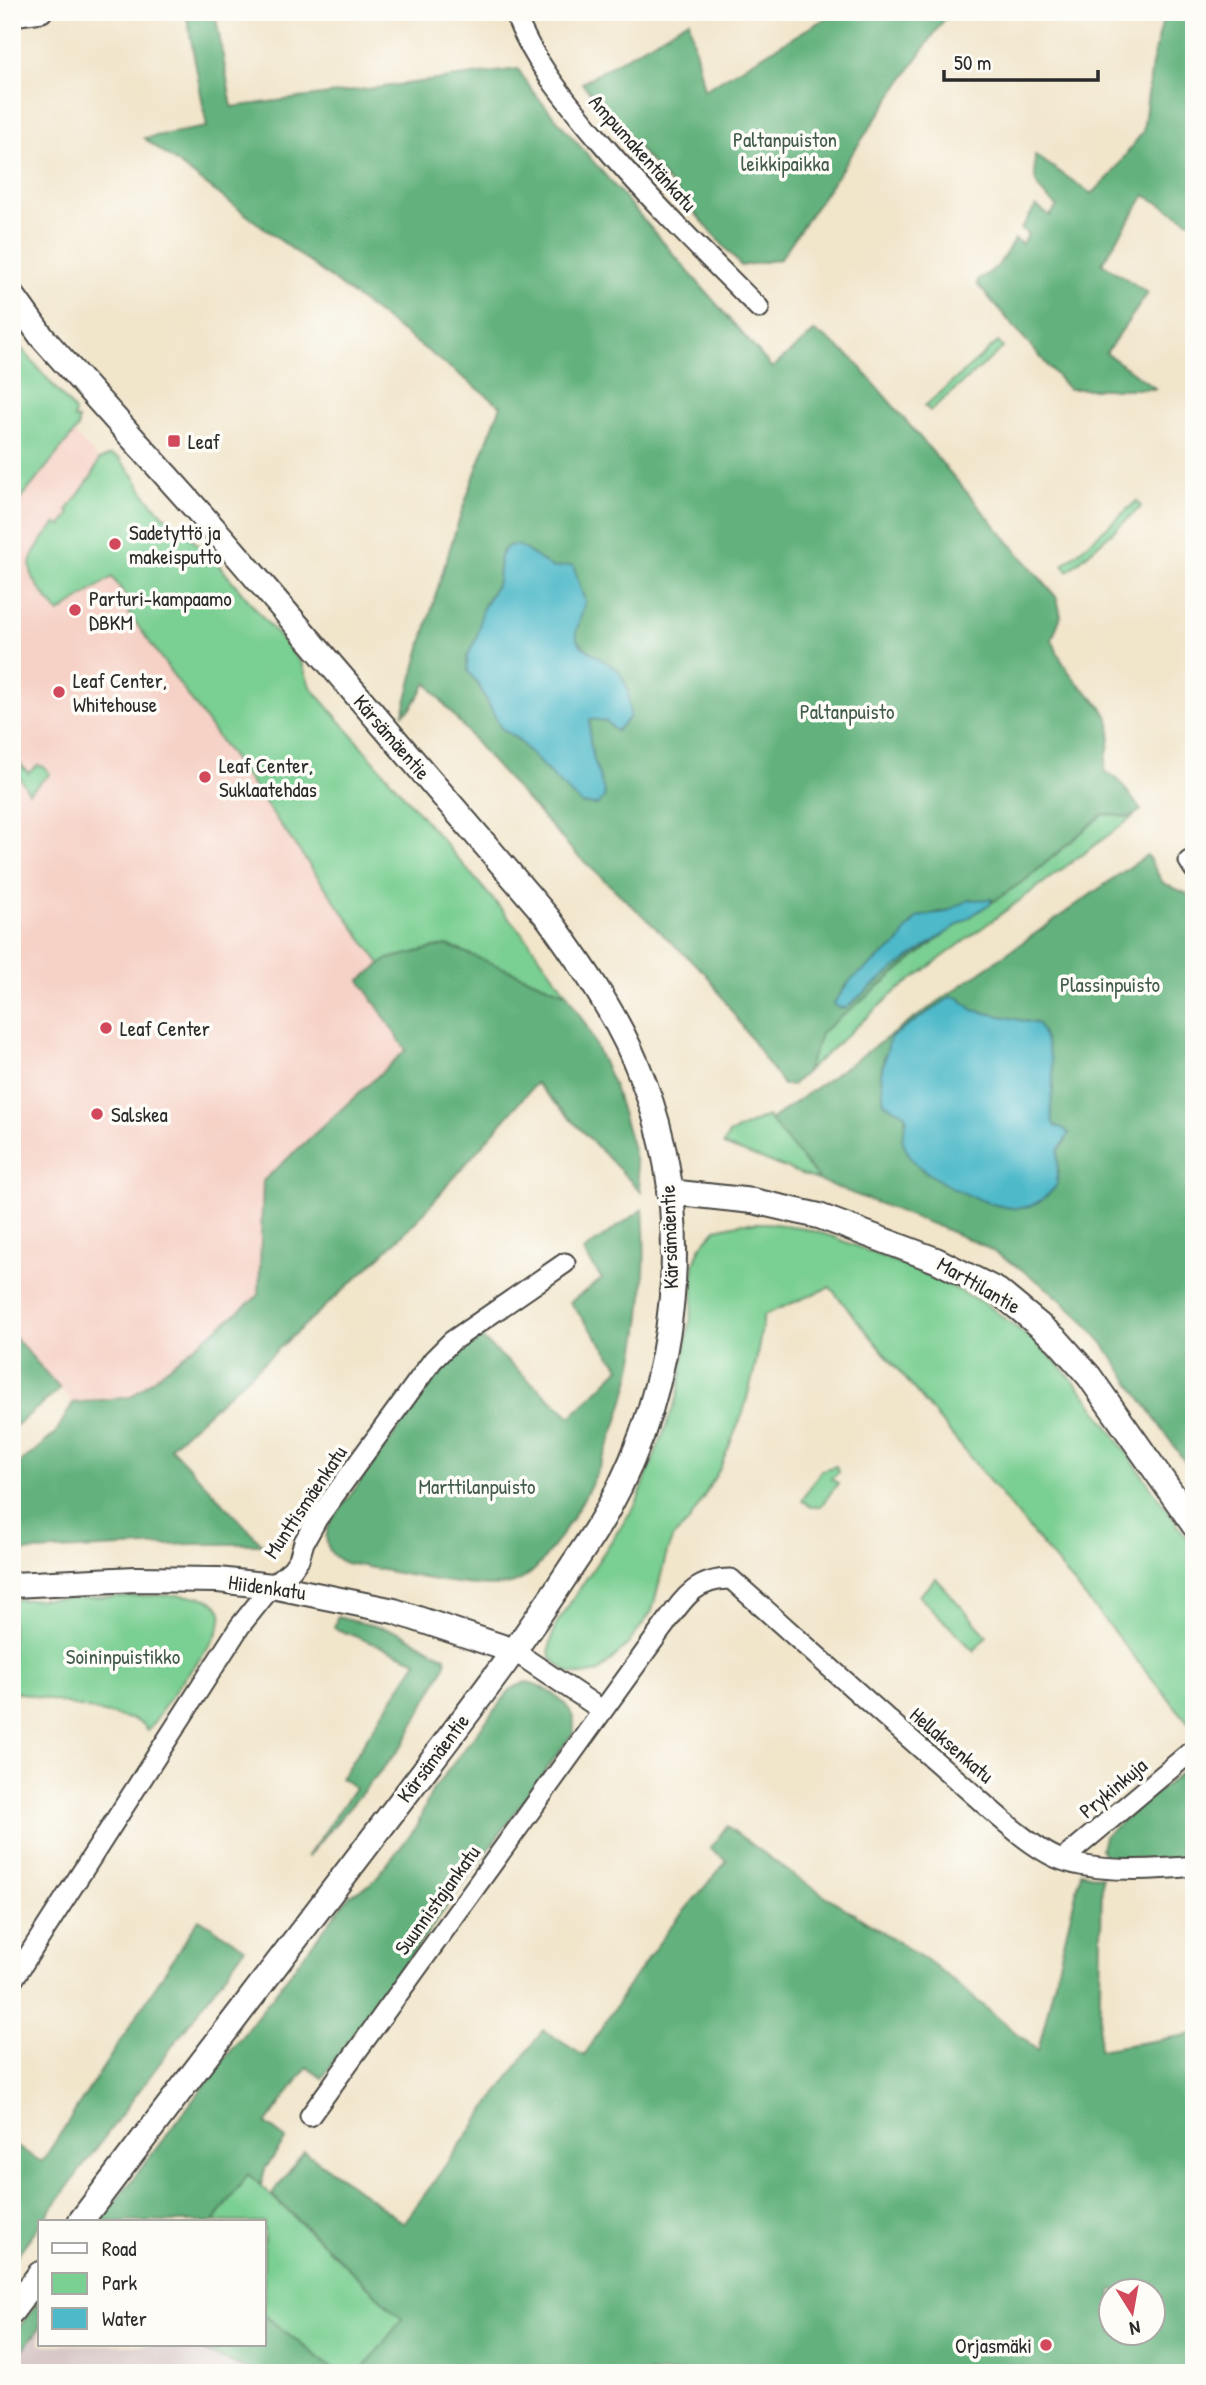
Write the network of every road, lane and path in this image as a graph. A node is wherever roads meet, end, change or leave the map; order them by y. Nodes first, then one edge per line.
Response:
1 (42, 12) edge
2 (514, 12) edge
3 (12, 16) edge
4 (12, 295) edge
5 (759, 308) dead end
6 (669, 1192) junction
7 (565, 1263) dead end
8 (1194, 1525) edge
9 (714, 1580) joint
10 (12, 1585) edge
11 (272, 1586) junction
12 (514, 1651) junction
13 (602, 1710) junction
14 (1194, 1749) edge
15 (1062, 1860) junction
16 (1194, 1866) edge
17 (12, 1981) edge
18 (310, 2116) dead end
19 (82, 2220) edge
20 (38, 2277) edge
21 (12, 2311) edge

1 - 3 street
2 - 5 street, Ampumakentänkatu
4 - 6 street, Kärsämäentie
6 - 8 street, Marttilantie
6 - 12 street, Kärsämäentie
7 - 11 street, Munttismäenkatu
9 - 13 street, Suunnistajankatu
9 - 15 street, Hellaksenkatu
10 - 11 street, Hiidenkatu
11 - 12 street, Hiidenkatu
11 - 17 street, Munttismäenkatu
12 - 13 street
12 - 19 street, Kärsämäentie
13 - 18 street, Suunnistajankatu
14 - 15 street, Prykinkuja
15 - 16 street, Hellaksenkatu
20 - 21 street

